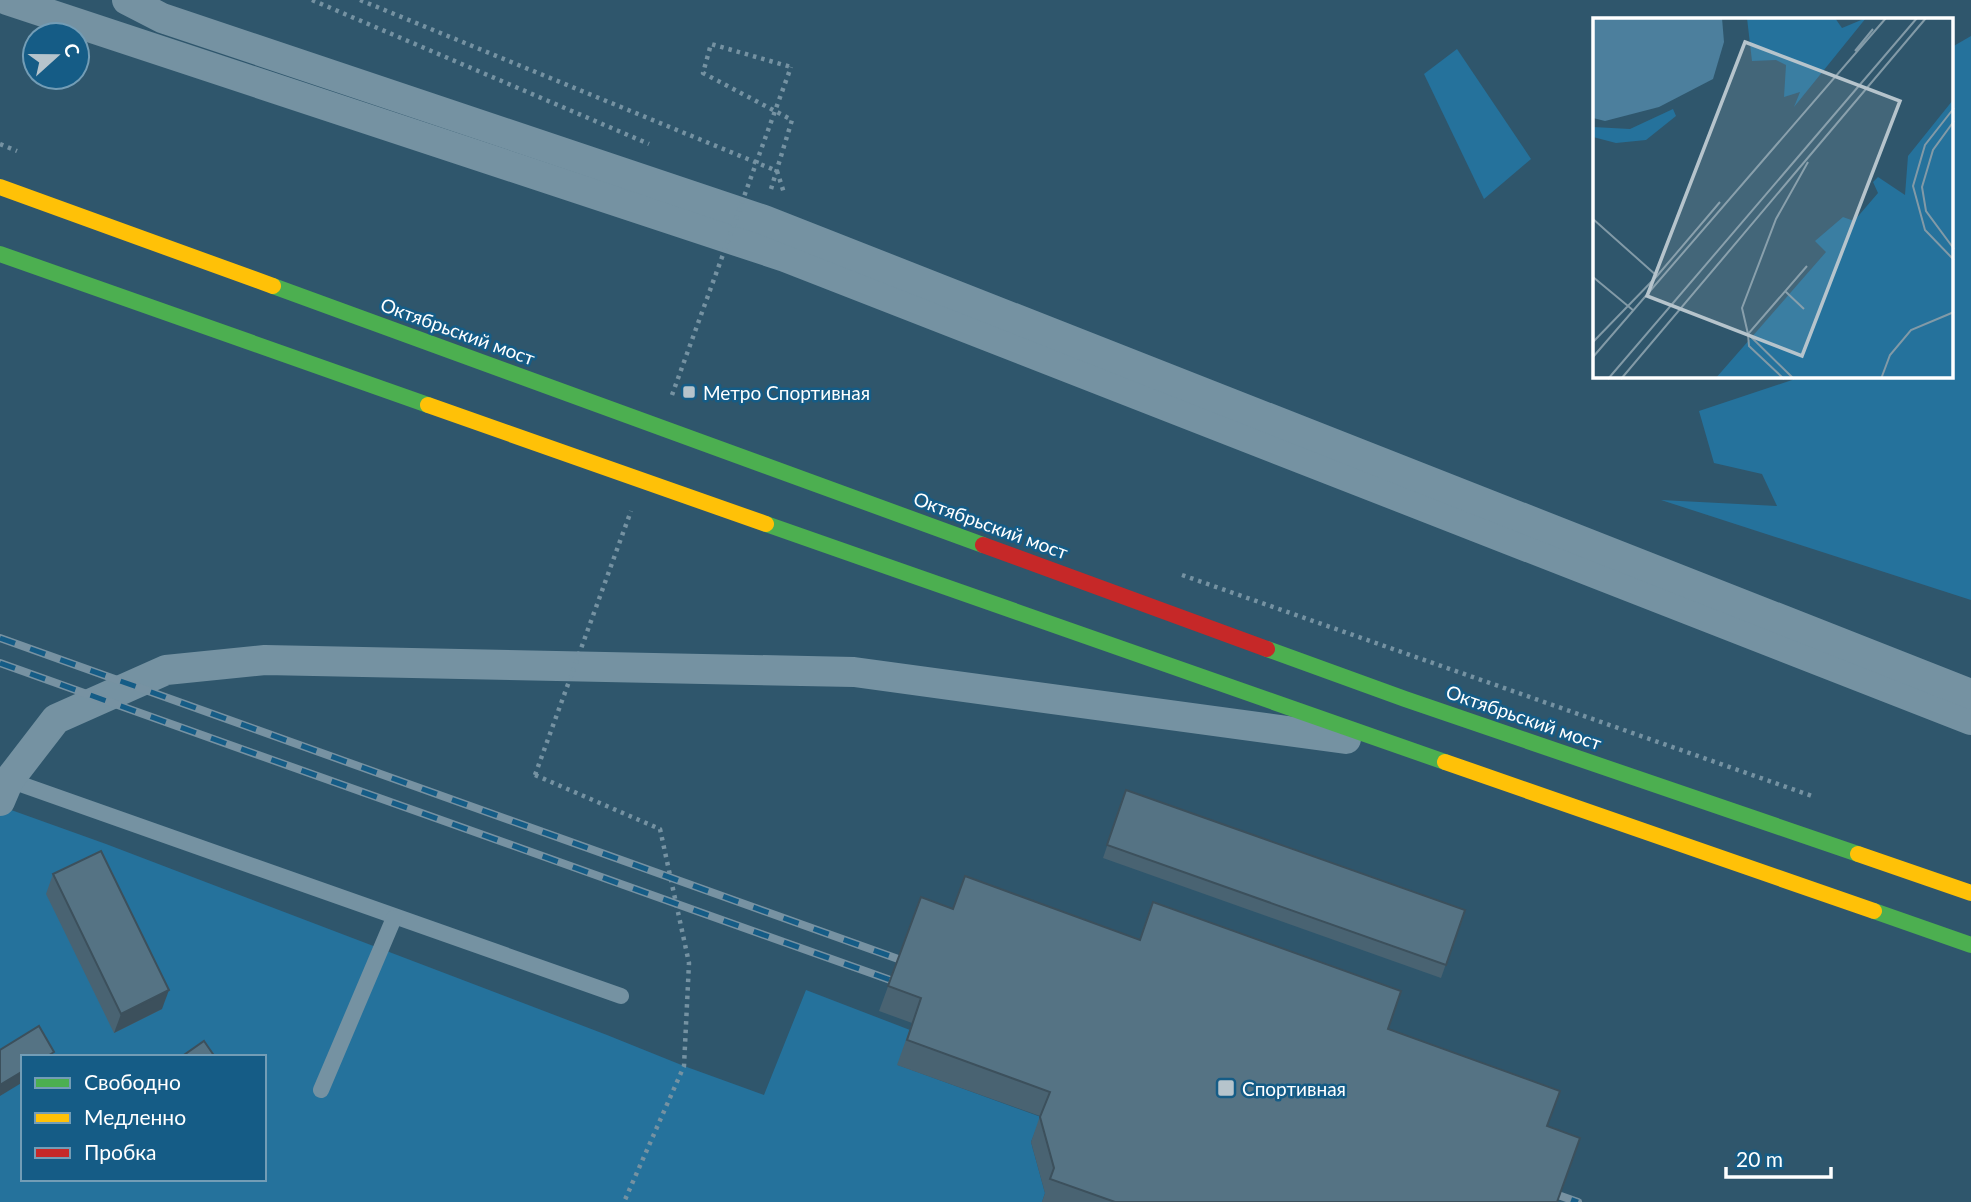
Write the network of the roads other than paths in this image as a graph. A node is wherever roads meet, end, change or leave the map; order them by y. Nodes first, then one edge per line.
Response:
1 (7, 0) edge
2 (127, 0) edge
3 (166, 9) edge
4 (0, 187) edge
5 (0, 254) edge
6 (1971, 694) edge
7 (1971, 720) edge
8 (1395, 745) junction
9 (3, 788) edge
10 (1971, 893) edge
11 (394, 918) junction
12 (1971, 945) edge
13 (621, 996) dead end
14 (321, 1090) dead end

1 - 7 street
2 - 3 street
3 - 6 street
4 - 10 main road, Октябрьский мост
5 - 8 main road
8 - 9 street
8 - 12 main road
9 - 11 lane
11 - 13 lane
11 - 14 lane

